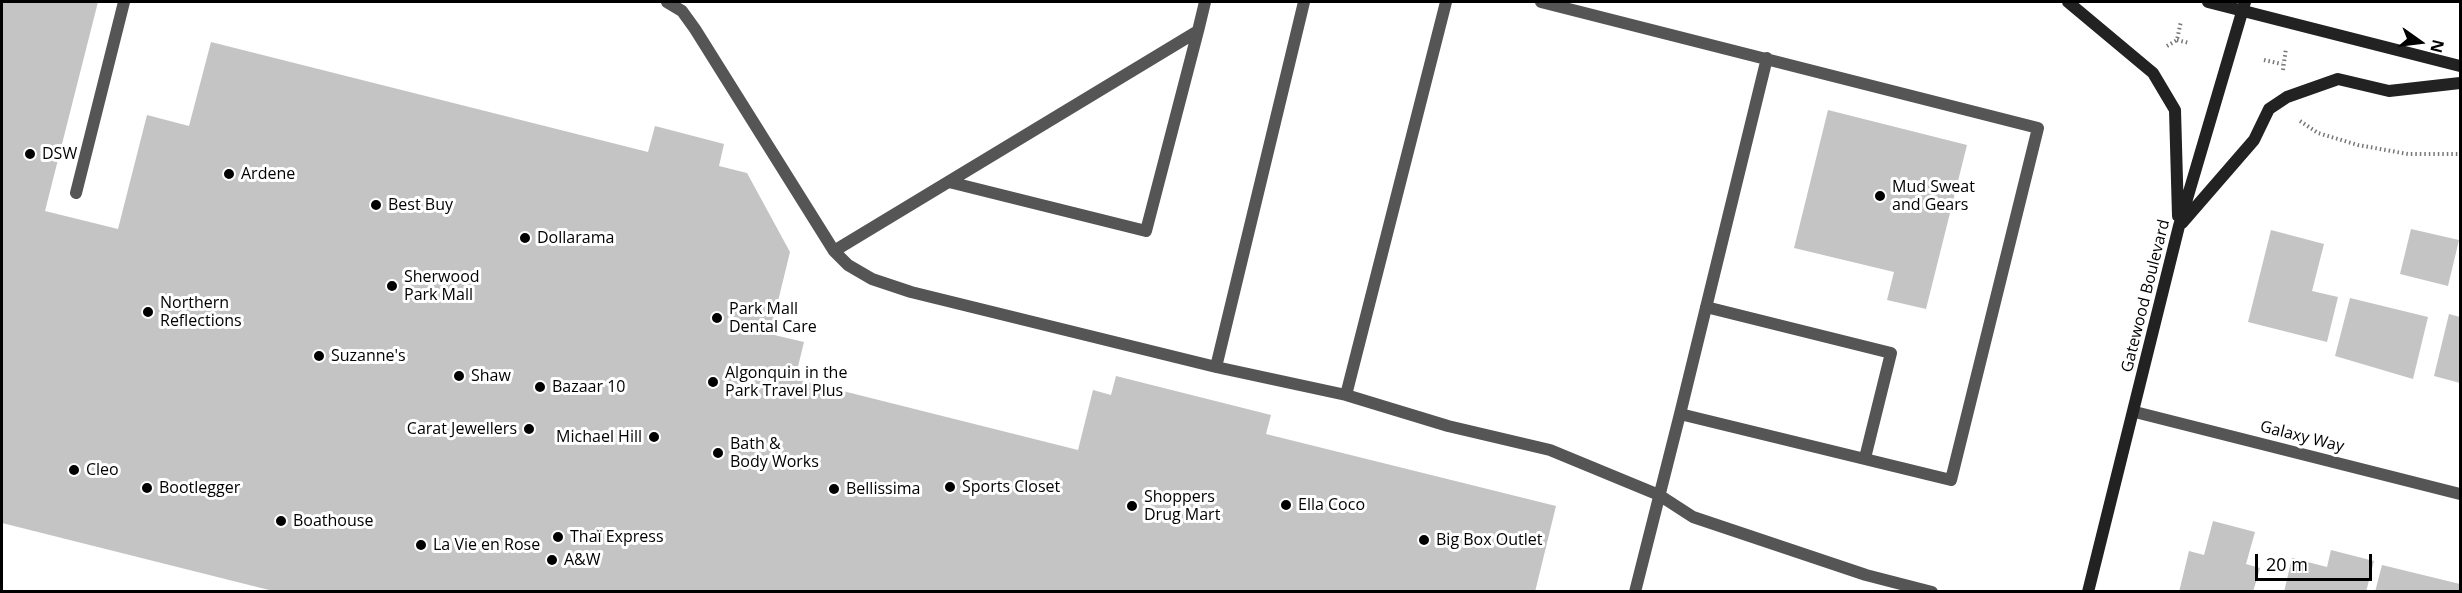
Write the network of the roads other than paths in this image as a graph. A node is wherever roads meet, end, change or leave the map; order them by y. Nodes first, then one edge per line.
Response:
1 (124, 2) edge
2 (667, 2) edge
3 (1205, 2) edge
4 (1304, 2) edge
5 (1446, 2) edge
6 (1540, 2) edge
7 (2068, 2) edge
8 (2208, 2) edge
9 (2243, 5) edge
10 (1198, 32) junction
11 (1767, 58) junction
12 (2460, 66) edge
13 (2460, 83) edge
14 (949, 182) junction
15 (76, 194) dead end
16 (2179, 226) junction
17 (834, 251) junction
18 (1706, 307) junction
19 (1216, 367) junction
20 (1346, 395) junction
21 (2134, 412) junction
22 (1680, 414) junction
23 (1864, 458) junction
24 (2460, 494) edge
25 (1659, 495) junction
26 (1635, 591) edge
27 (1932, 591) edge
28 (2088, 591) edge

1 - 15 street
2 - 17 street
3 - 10 street
4 - 19 street
5 - 20 street
6 - 11 street
7 - 16 main road
8 - 9 main road
9 - 12 main road
9 - 16 main road, Gatewood Boulevard
10 - 14 street
10 - 14 street
11 - 18 street
11 - 23 street
13 - 16 main road
14 - 17 street
16 - 21 main road, Gatewood Boulevard
17 - 19 street
18 - 22 street
18 - 23 street
19 - 20 street
20 - 25 street
21 - 24 street, Galaxy Way
21 - 28 main road, Gatewood Boulevard
22 - 23 street
22 - 25 street
25 - 26 street
25 - 27 street

